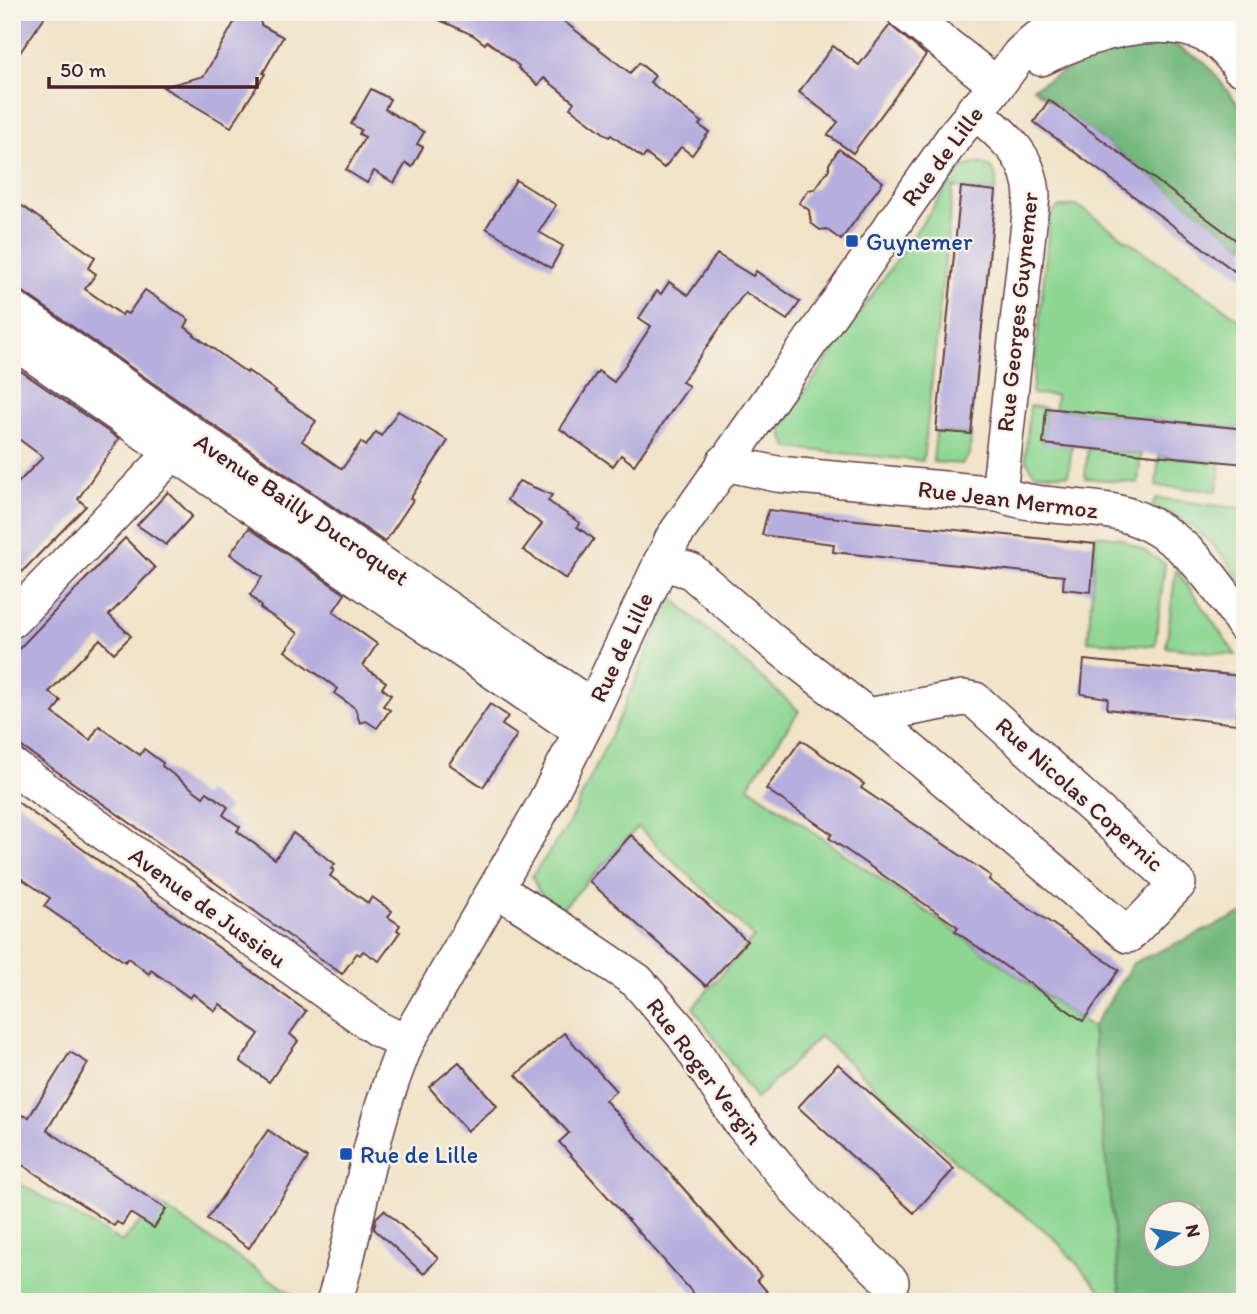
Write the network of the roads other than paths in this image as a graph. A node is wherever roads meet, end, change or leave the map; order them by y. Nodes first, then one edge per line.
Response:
1 (904, 12) edge
2 (1087, 12) edge
3 (1229, 12) edge
4 (1241, 71) edge
5 (985, 98) junction
6 (12, 308) edge
7 (12, 340) edge
8 (182, 443) junction
9 (724, 463) junction
10 (999, 494) junction
11 (661, 562) junction
12 (12, 620) edge
13 (1245, 626) edge
14 (869, 716) junction
15 (587, 720) junction
16 (12, 766) edge
17 (496, 889) junction
18 (407, 1043) junction
19 (891, 1282) dead end
20 (334, 1302) edge

1 - 5 street, Rue Georges Guynemer
2 - 5 street, Rue de Lille
3 - 4 street
4 - 5 street, Rue de Lille
5 - 9 street, Rue de Lille
5 - 10 street, Rue Georges Guynemer
6 - 8 street, Avenue Bailly Ducroquet
7 - 8 street, Avenue Bailly Ducroquet
8 - 12 street
8 - 15 street, Avenue Bailly Ducroquet
9 - 10 street, Rue Jean Mermoz
9 - 11 street, Rue de Lille
10 - 13 street, Rue Jean Mermoz
11 - 14 street, Rue Nicolas Copernic
11 - 15 street, Rue de Lille
14 - 14 street, Rue Nicolas Copernic
15 - 17 street, Rue de Lille
16 - 18 street, Avenue de Jussieu
17 - 18 street, Rue de Lille
17 - 19 street, Rue Roger Vergin
18 - 20 street, Rue de Lille

